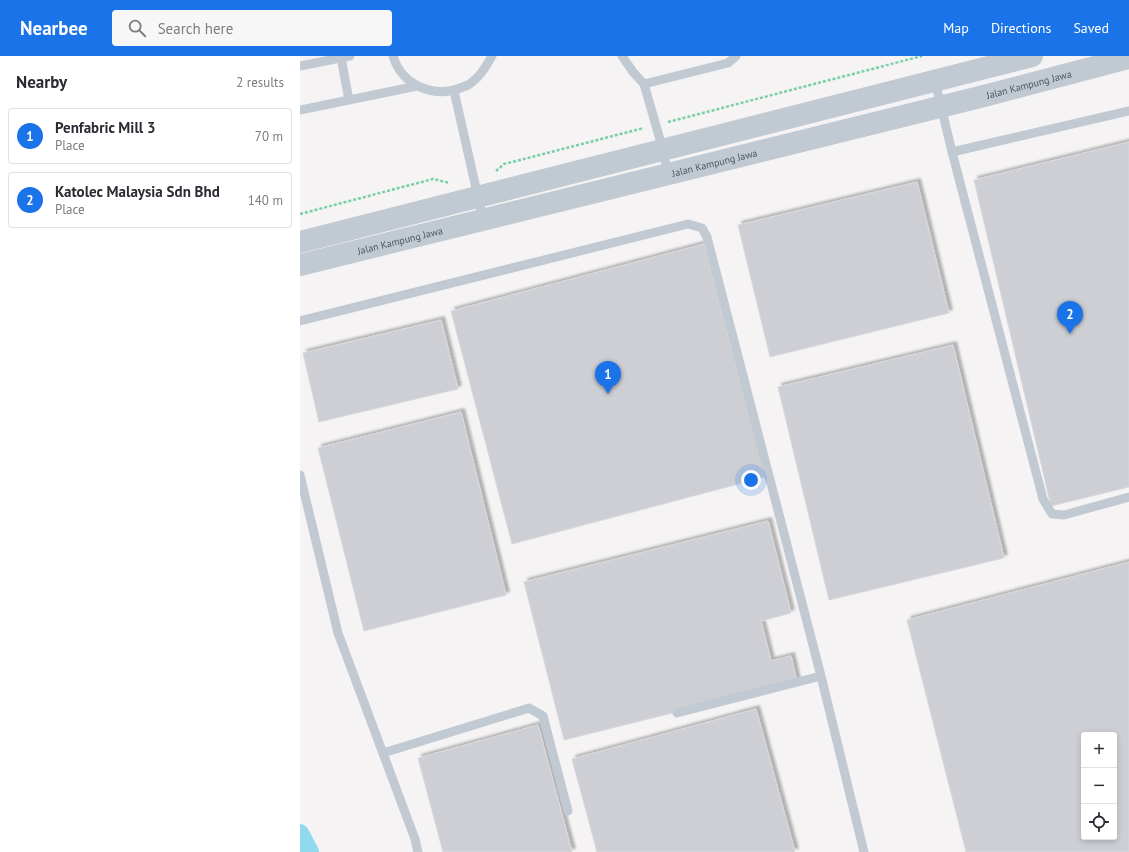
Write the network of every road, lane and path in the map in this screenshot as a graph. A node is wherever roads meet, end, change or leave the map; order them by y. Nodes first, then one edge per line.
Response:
1 (393, 56) edge
2 (492, 56) edge
3 (622, 56) edge
4 (736, 56) edge
5 (922, 56) edge
6 (345, 57) edge
7 (1129, 58) edge
8 (300, 66) edge
9 (1024, 67) edge
10 (935, 81) junction
11 (644, 84) junction
12 (417, 86) junction
13 (454, 91) junction
14 (349, 100) junction
15 (940, 106) junction
16 (300, 110) edge
17 (1129, 111) edge
18 (656, 125) junction
19 (664, 150) junction
20 (952, 152) junction
21 (668, 174) junction
22 (477, 190) junction
23 (300, 214) edge
24 (483, 219) junction
25 (300, 242) edge
26 (300, 265) edge
27 (300, 321) edge
28 (300, 475) edge
29 (1129, 498) edge
30 (821, 676) junction
31 (677, 713) dead end
32 (383, 753) junction
33 (568, 812) dead end
34 (418, 852) edge
35 (864, 852) edge

1 - 12 lane
2 - 13 lane
3 - 11 lane
4 - 11 lane
5 - 18 path
6 - 8 lane
6 - 14 lane
7 - 9 street, Jalan Kampung Jawa
9 - 10 street, Jalan Kampung Jawa
9 - 15 street, Jalan Kampung Jawa
10 - 15 lane
10 - 19 street, Jalan Kampung Jawa
11 - 18 lane
12 - 13 lane
12 - 14 lane
13 - 22 lane
14 - 16 lane
15 - 20 lane
15 - 21 street, Jalan Kampung Jawa
17 - 20 lane
18 - 19 lane
18 - 22 path
19 - 21 lane
19 - 22 street, Jalan Kampung Jawa
20 - 29 lane
21 - 24 street, Jalan Kampung Jawa
22 - 23 path
22 - 24 lane
22 - 25 street, Jalan Kampung Jawa
24 - 26 street, Jalan Kampung Jawa
27 - 30 lane
28 - 32 lane
30 - 31 lane
30 - 35 lane
32 - 33 lane
32 - 34 lane

